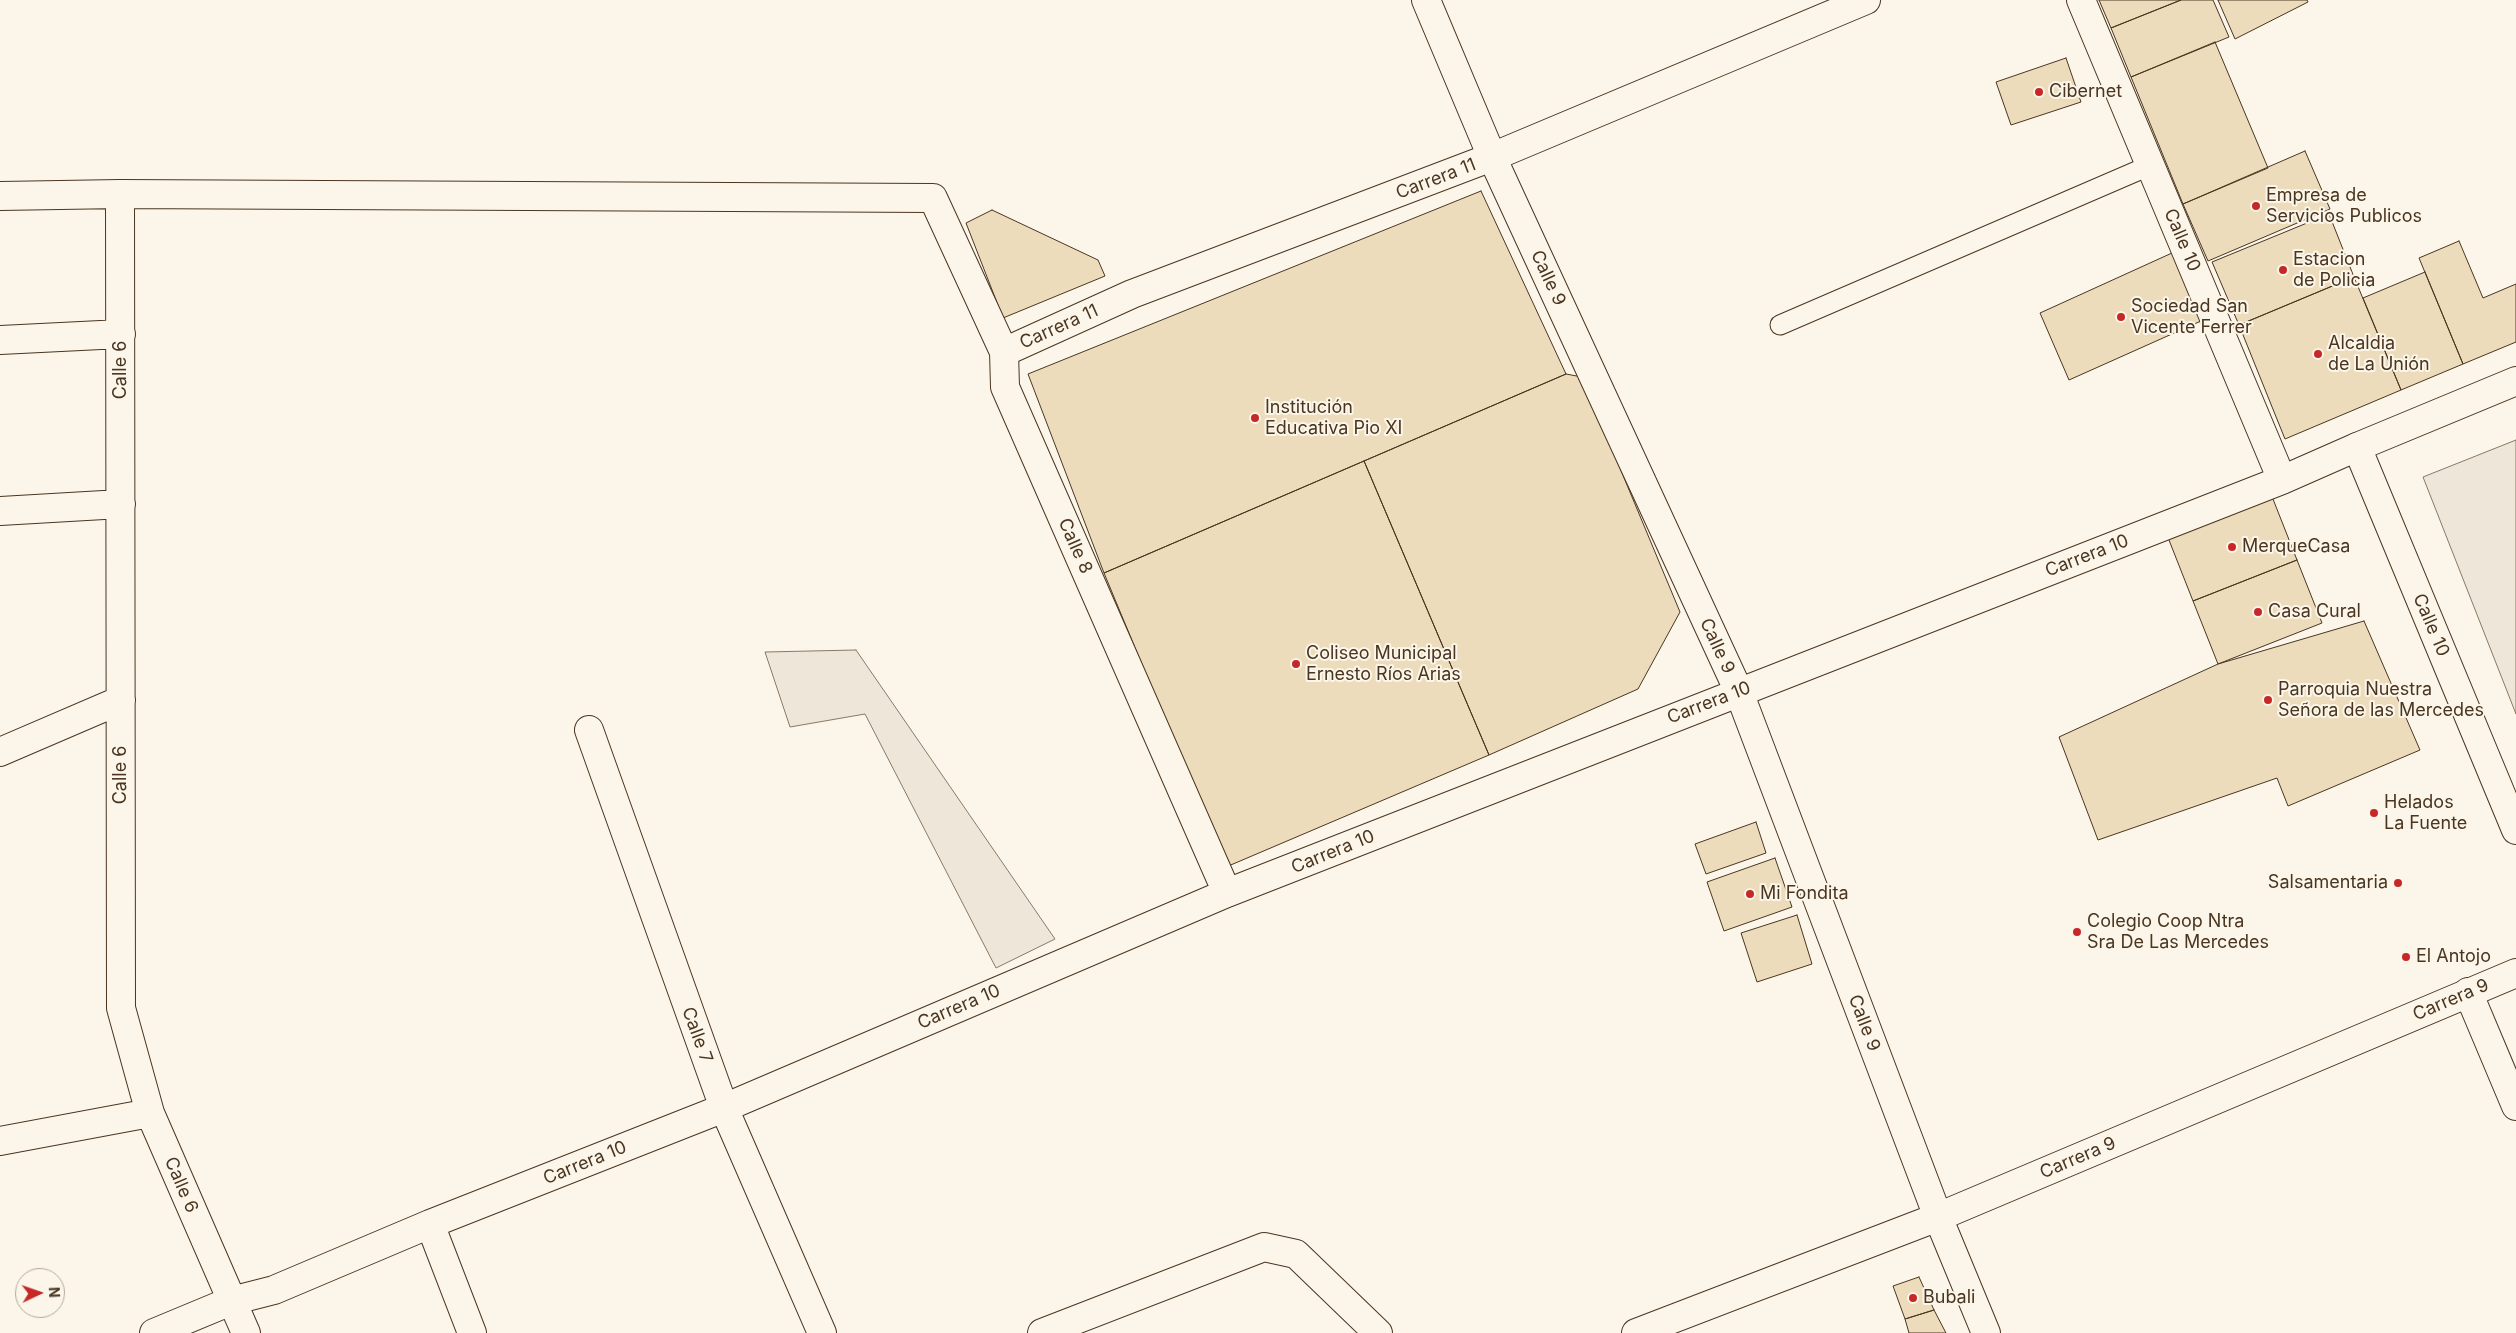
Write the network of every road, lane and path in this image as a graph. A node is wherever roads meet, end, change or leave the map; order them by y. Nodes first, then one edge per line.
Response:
1 (1426, 0) edge
2 (1866, 0) edge
3 (2081, 0) edge
4 (1492, 158) junction
5 (2151, 166) junction
6 (120, 194) junction
7 (0, 196) edge
8 (1780, 325) dead end
9 (121, 334) junction
10 (0, 340) edge
11 (1004, 352) junction
12 (2516, 380) edge
13 (2356, 448) junction
14 (2282, 480) junction
15 (121, 504) junction
16 (0, 511) edge
17 (1739, 692) junction
18 (121, 700) junction
19 (589, 730) dead end
20 (0, 752) edge
21 (2516, 830) edge
22 (1227, 893) junction
23 (2516, 973) edge
24 (2468, 992) junction
25 (2516, 1106) edge
26 (724, 1108) junction
27 (150, 1113) junction
28 (0, 1141) edge
29 (1938, 1218) junction
30 (430, 1224) junction
31 (231, 1301) junction
32 (154, 1333) edge
33 (246, 1333) edge
34 (472, 1333) edge
35 (822, 1333) edge
36 (1042, 1333) edge
37 (1378, 1333) edge
38 (1636, 1333) edge
39 (1986, 1333) edge

1 - 4 street, Calle 9
2 - 4 street, Carrera 11
3 - 5 street, Calle 10
4 - 11 street, Carrera 11
4 - 17 street, Calle 9
5 - 8 lane
5 - 14 street, Calle 10
6 - 7 street
6 - 9 street, Calle 6
6 - 11 street, Calle 8
9 - 10 street
9 - 15 street, Calle 6
11 - 22 street, Calle 8
12 - 13 street, Carrera 10
13 - 14 street, Carrera 10
13 - 21 street, Calle 10
14 - 17 street, Carrera 10
15 - 16 street
15 - 18 street, Calle 6
17 - 22 street, Carrera 10
17 - 29 street, Calle 9
18 - 20 street
18 - 27 street, Calle 6
19 - 26 street, Calle 7
22 - 26 street, Carrera 10
23 - 24 street, Carrera 9
24 - 25 street
24 - 29 street, Carrera 9
26 - 30 street, Carrera 10
26 - 35 street, Calle 7
27 - 28 street
27 - 31 street, Calle 6
29 - 38 street, Carrera 9
29 - 39 street, Calle 9
30 - 31 street, Carrera 10
30 - 34 street
31 - 32 street, Carrera 10
31 - 33 street, Calle 6
36 - 37 street

